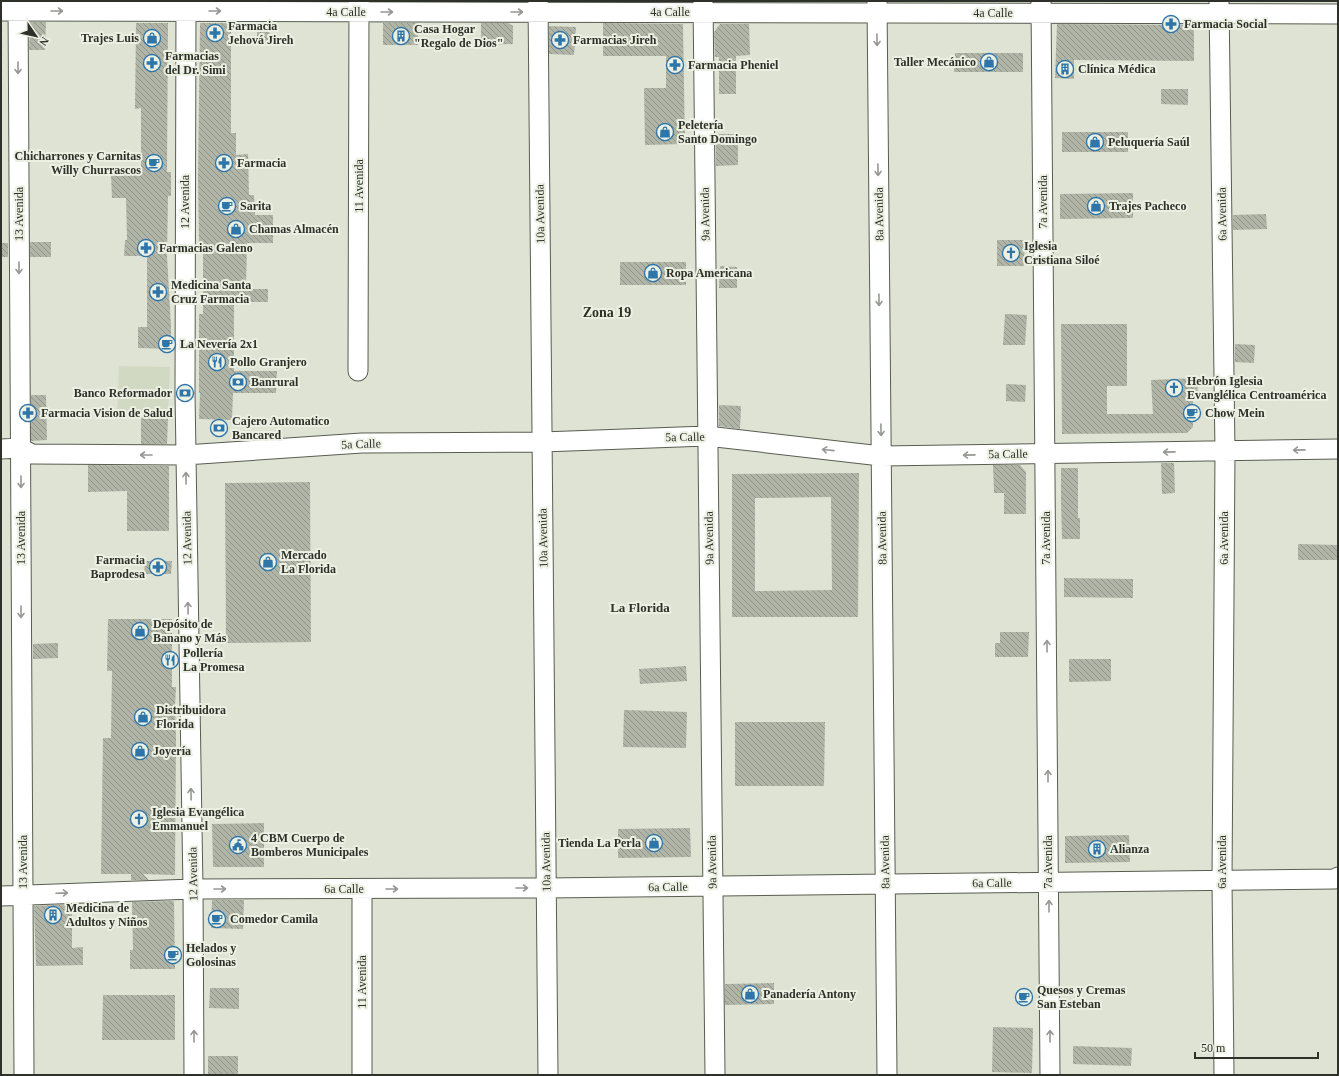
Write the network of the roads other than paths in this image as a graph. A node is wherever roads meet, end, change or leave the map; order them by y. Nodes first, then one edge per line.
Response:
1 (186, 6) edge
2 (359, 6) edge
3 (538, 6) edge
4 (703, 7) edge
5 (877, 7) edge
6 (1041, 7) edge
7 (1219, 7) edge
8 (12, 8) edge
9 (1338, 14) edge
10 (358, 371) dead end
11 (708, 436) junction
12 (542, 442) junction
13 (1, 449) edge
14 (1338, 449) edge
15 (1225, 452) junction
16 (24, 454) junction
17 (1045, 454) junction
18 (185, 455) junction
19 (881, 456) junction
20 (1, 460) edge
21 (1337, 879) edge
22 (1222, 880) junction
23 (1049, 882) junction
24 (885, 884) junction
25 (712, 886) junction
26 (546, 888) junction
27 (193, 889) junction
28 (362, 889) junction
29 (23, 894) junction
30 (1, 896) edge
31 (24, 1075) edge
32 (194, 1075) edge
33 (362, 1075) edge
34 (548, 1075) edge
35 (715, 1075) edge
36 (887, 1075) edge
37 (1050, 1075) edge
38 (1224, 1075) edge

1 -> 2 street, 4a Calle
8 -> 1 street, 4a Calle
1 - 18 street, 12 Avenida
2 -> 3 street, 4a Calle
2 - 10 street, 11 Avenida
3 - 4 street, 4a Calle
3 - 12 street, 10a Avenida
4 - 5 street, 4a Calle
4 - 11 street, 9a Avenida
5 - 6 street, 4a Calle
5 -> 19 street, 8a Avenida
6 - 7 street, 4a Calle
6 - 17 street, 7a Avenida
7 - 9 street, 4a Calle
7 - 15 street, 6a Avenida
8 -> 16 street, 13 Avenida
11 - 12 street, 5a Calle
19 -> 11 street, 5a Calle
11 - 25 street, 9a Avenida
12 - 18 street, 5a Calle
12 - 26 street, 10a Avenida
13 - 16 street, 5a Calle
14 -> 15 street, 5a Calle
15 -> 17 street, 5a Calle
15 - 22 street, 6a Avenida
18 -> 16 street, 5a Calle
16 - 20 street, 5a Calle
16 -> 29 street, 13 Avenida
17 -> 19 street, 5a Calle
23 -> 17 street, 7a Avenida
27 -> 18 street, 12 Avenida
19 - 24 street, 8a Avenida
21 - 22 street, 6a Calle
22 - 23 street, 6a Calle
22 - 38 street, 6a Avenida
23 - 24 street, 6a Calle
37 -> 23 street, 7a Avenida
24 - 25 street, 6a Calle
24 - 36 street, 8a Avenida
25 - 26 street, 6a Calle
25 - 35 street, 9a Avenida
28 -> 26 street, 6a Calle
26 - 34 street, 10a Avenida
27 -> 28 street, 6a Calle
29 -> 27 street, 6a Calle
32 -> 27 street, 12 Avenida
28 - 33 street, 11 Avenida
29 - 30 street, 6a Calle
29 - 31 street, 13 Avenida

